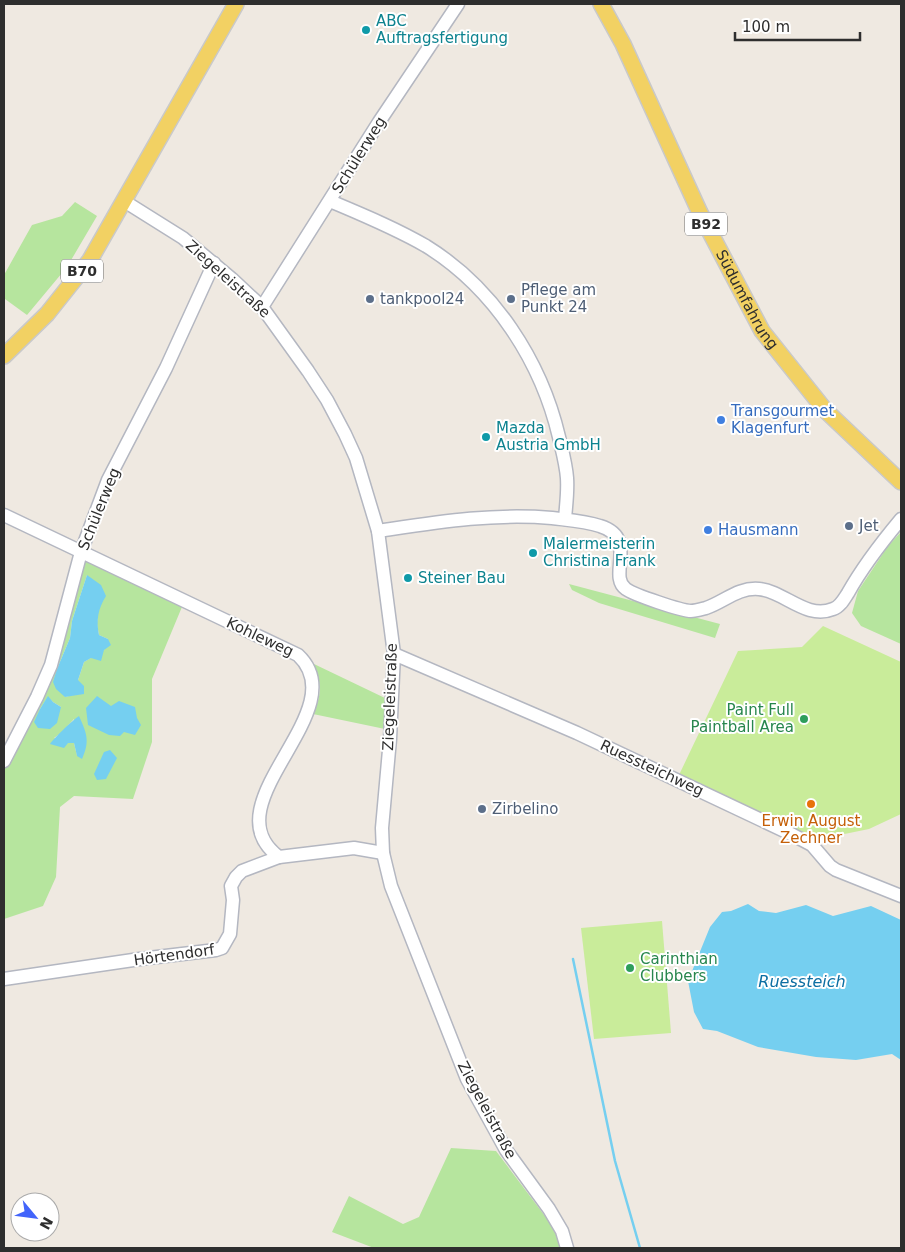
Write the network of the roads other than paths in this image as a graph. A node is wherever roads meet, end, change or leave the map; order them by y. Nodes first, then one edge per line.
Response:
1 (236, 4) edge
2 (244, 4) edge
3 (458, 4) edge
4 (601, 4) edge
5 (219, 36) junction
6 (124, 201) junction
7 (330, 202) junction
8 (214, 263) junction
9 (262, 307) junction
10 (4, 356) edge
11 (901, 482) edge
12 (4, 515) edge
13 (566, 519) junction
14 (901, 519) edge
15 (378, 530) junction
16 (81, 552) junction
17 (394, 654) junction
18 (4, 761) edge
19 (383, 853) junction
20 (278, 857) junction
21 (901, 896) edge
22 (4, 979) edge
23 (568, 1248) edge

1 - 5 main road, B70
2 - 5 main road
3 - 7 street, Schülerweg
4 - 11 main road, Südumfahrung / B92
5 - 6 main road, B70
6 - 8 street, Ziegeleistraße
6 - 10 main road, B70
7 - 9 street, Schülerweg
7 - 13 street
8 - 9 street, Ziegeleistraße
8 - 16 street, Schülerweg
9 - 15 street, Ziegeleistraße
12 - 16 street, Kohleweg
13 - 14 street
13 - 15 street
15 - 17 street, Ziegeleistraße
16 - 18 street, Schülerweg
16 - 20 street, Kohleweg
17 - 19 street, Ziegeleistraße
17 - 21 street, Ruessteichweg
19 - 20 street
19 - 23 street, Ziegeleistraße
20 - 22 street, Hörtendorf

